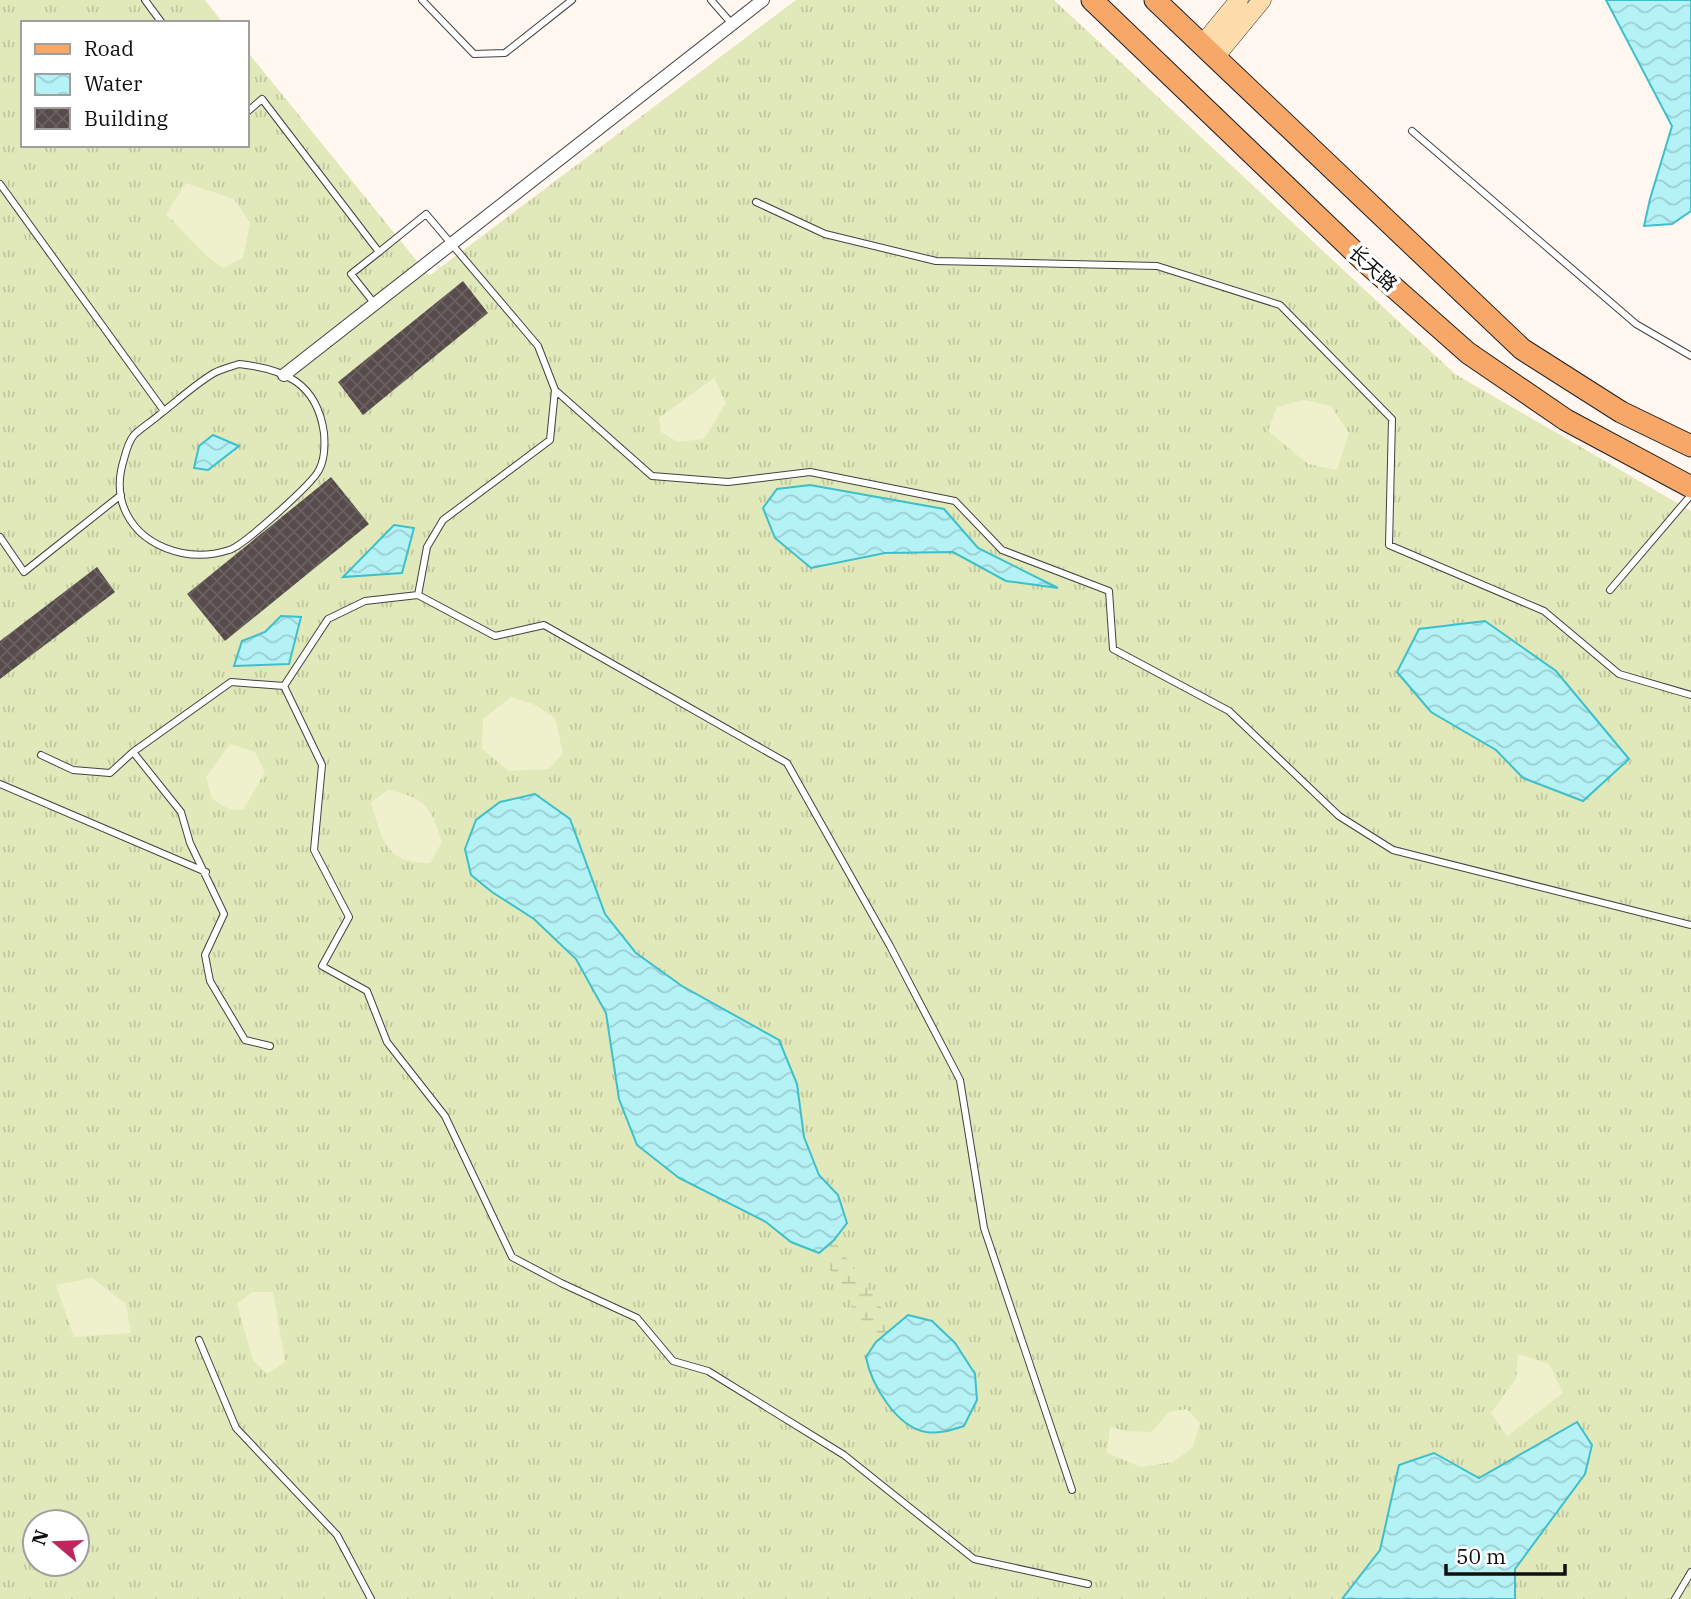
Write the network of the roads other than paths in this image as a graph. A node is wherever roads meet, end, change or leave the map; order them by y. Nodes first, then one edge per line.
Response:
1 (145, 0) edge
2 (422, 0) edge
3 (572, 0) edge
4 (711, 0) edge
5 (763, 0) edge
6 (1092, 0) edge
7 (1154, 0) edge
8 (1239, 0) edge
9 (1262, 0) edge
10 (161, 21) edge
11 (732, 24) junction
12 (1209, 51) junction
13 (248, 110) edge
14 (1412, 131) dead end
15 (0, 184) edge
16 (756, 202) dead end
17 (450, 244) junction
18 (379, 251) junction
19 (374, 303) junction
20 (1691, 356) edge
21 (284, 375) junction
22 (555, 390) junction
23 (164, 411) junction
24 (1691, 446) edge
25 (1691, 487) edge
26 (121, 495) junction
27 (1691, 495) edge
28 (0, 537) edge
29 (1610, 590) dead end
30 (418, 595) junction
31 (284, 686) junction
32 (1691, 695) edge
33 (133, 752) junction
34 (41, 755) dead end
35 (0, 784) edge
36 (206, 872) junction
37 (1691, 925) edge
38 (270, 1046) dead end
39 (199, 1340) dead end
40 (1072, 1490) dead end
41 (1691, 1572) edge
42 (1088, 1584) dead end
43 (371, 1599) edge
44 (1675, 1599) edge

1 - 10 lane
2 - 3 lane
4 - 11 lane
5 - 11 street
6 - 25 main road, 长天路
7 - 12 main road
8 - 12 main road
9 - 12 main road
11 - 17 street
12 - 24 main road
13 - 18 lane
14 - 20 lane
15 - 23 lane
16 - 32 lane
17 - 18 lane
17 - 19 street
17 - 22 lane
18 - 19 lane
19 - 21 street
21 - 23 lane
21 - 26 lane
22 - 30 lane
22 - 37 lane
23 - 26 lane
26 - 28 lane
27 - 29 lane
30 - 31 lane
30 - 40 lane
31 - 33 lane
31 - 42 lane
33 - 34 lane
33 - 36 lane
35 - 36 lane
36 - 38 lane
39 - 43 lane
41 - 44 lane

